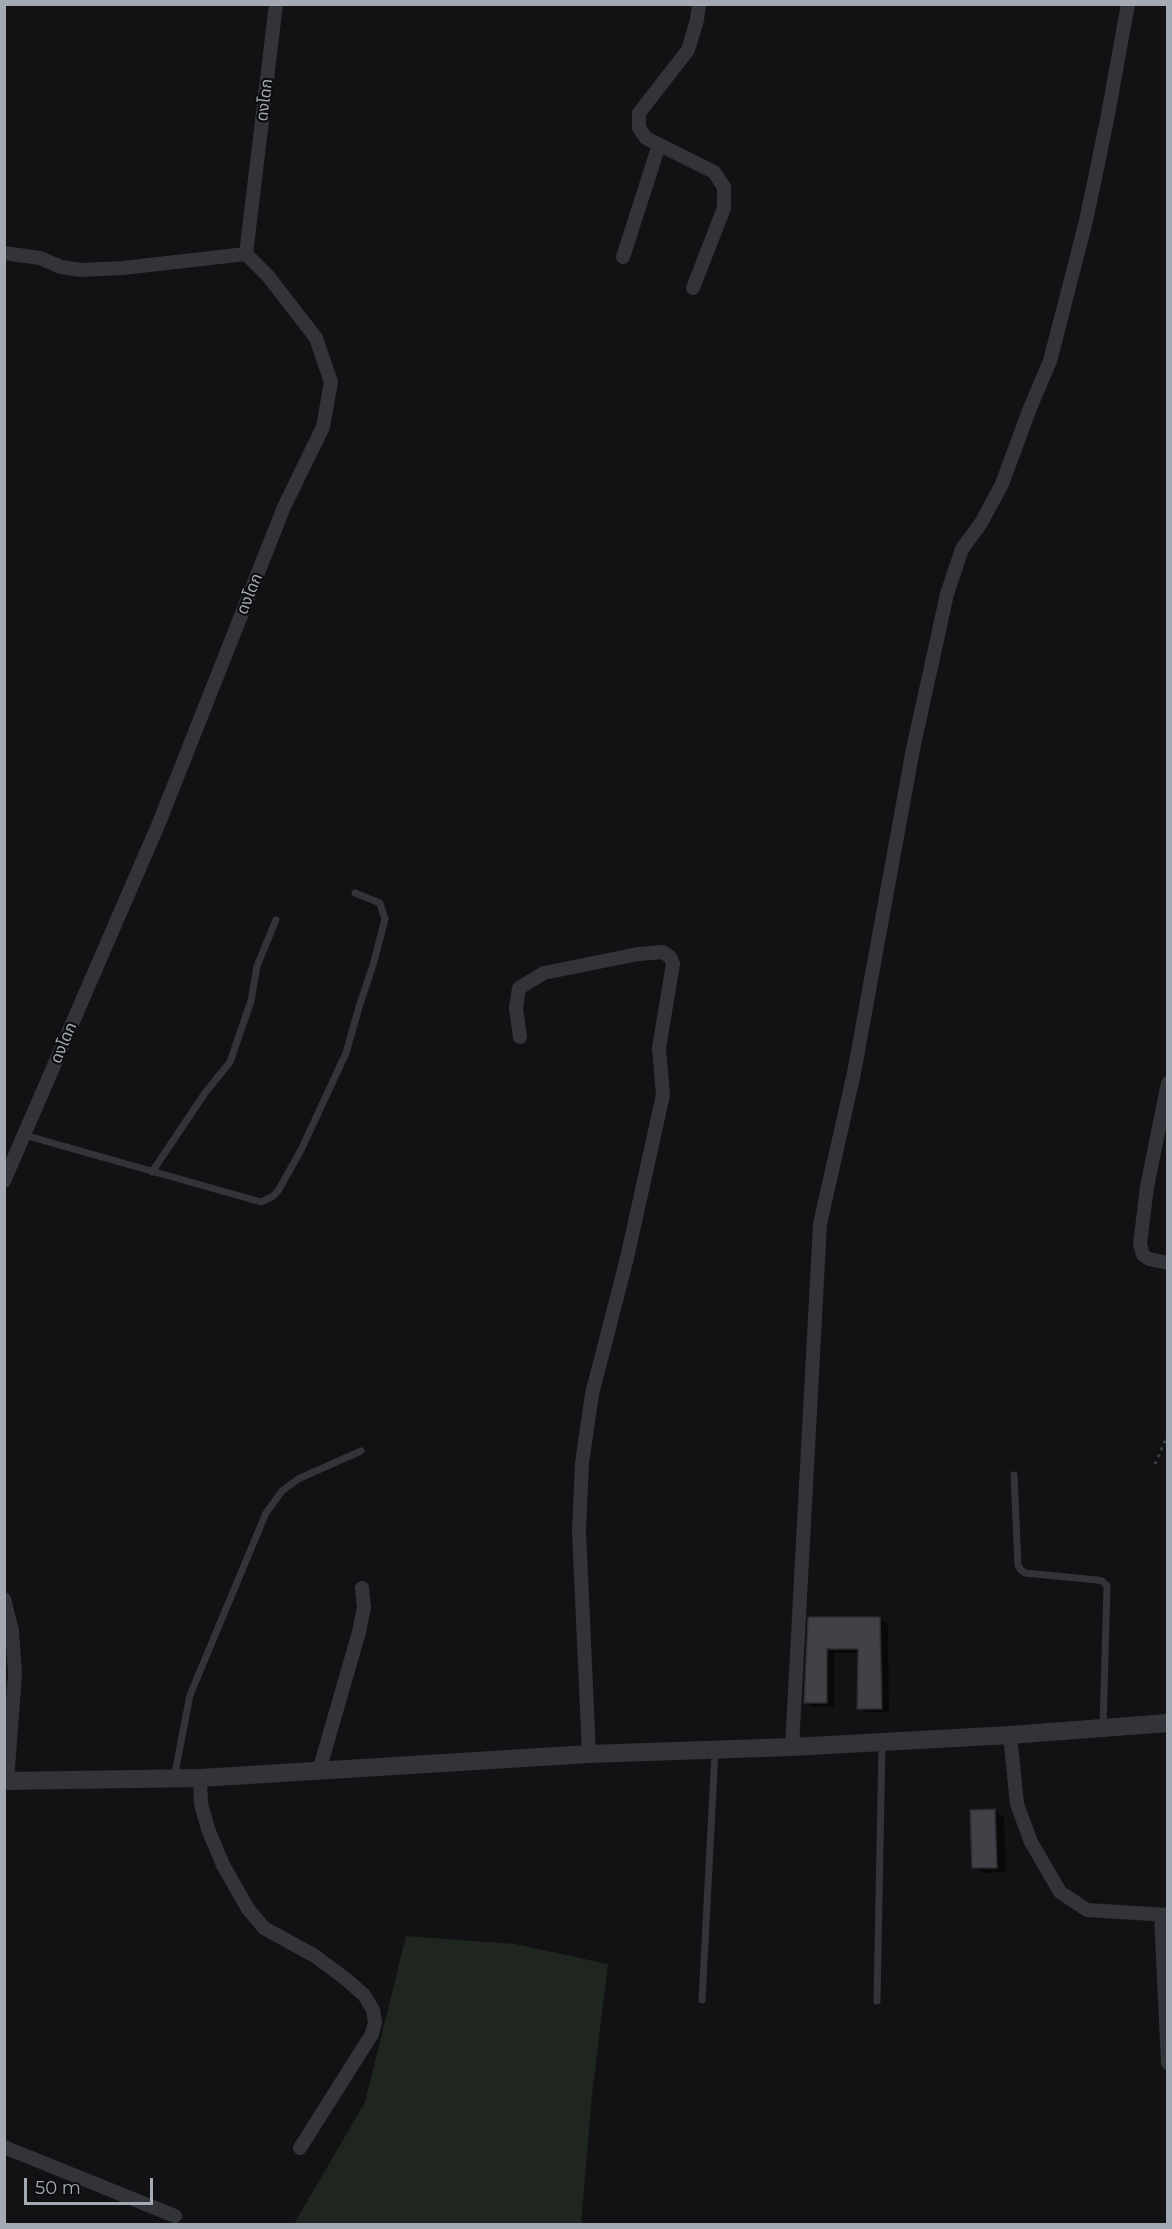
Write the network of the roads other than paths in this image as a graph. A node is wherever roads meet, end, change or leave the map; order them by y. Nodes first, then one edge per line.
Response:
1 (276, 4) edge
2 (699, 4) edge
3 (1128, 4) edge
4 (659, 145) junction
5 (4, 253) edge
6 (246, 254) junction
7 (623, 256) dead end
8 (693, 288) dead end
9 (355, 893) dead end
10 (276, 920) dead end
11 (520, 1037) dead end
12 (1167, 1083) edge
13 (24, 1135) junction
14 (152, 1172) junction
15 (4, 1181) edge
16 (1167, 1263) edge
17 (361, 1451) dead end
18 (1014, 1475) dead end
19 (362, 1588) dead end
20 (4, 1599) edge
21 (1167, 1723) edge
22 (1103, 1728) junction
23 (1010, 1735) junction
24 (882, 1741) junction
25 (792, 1747) junction
26 (715, 1749) junction
27 (589, 1754) junction
28 (319, 1771) junction
29 (174, 1778) junction
30 (200, 1778) junction
31 (6, 1781) edge
32 (1164, 1915) edge
33 (702, 2000) dead end
34 (877, 2001) dead end
35 (1167, 2063) edge
36 (4, 2146) edge
37 (300, 2148) dead end
38 (176, 2216) dead end

1 - 6 street, ดงโดก
2 - 4 street
3 - 25 street
4 - 7 street
4 - 8 street
5 - 6 street
6 - 13 street, ดงโดก
9 - 14 lane
10 - 14 lane
11 - 27 street
12 - 16 street
13 - 14 lane
13 - 15 street, ดงโดก
17 - 29 lane
18 - 22 lane
19 - 28 street
20 - 31 street
21 - 22 street
22 - 23 street
23 - 24 street
23 - 32 street
24 - 25 street
24 - 34 lane
25 - 26 street
26 - 27 street
26 - 33 lane
27 - 28 street
28 - 30 street
29 - 30 street
29 - 31 street
30 - 37 street
32 - 35 street
36 - 38 street

